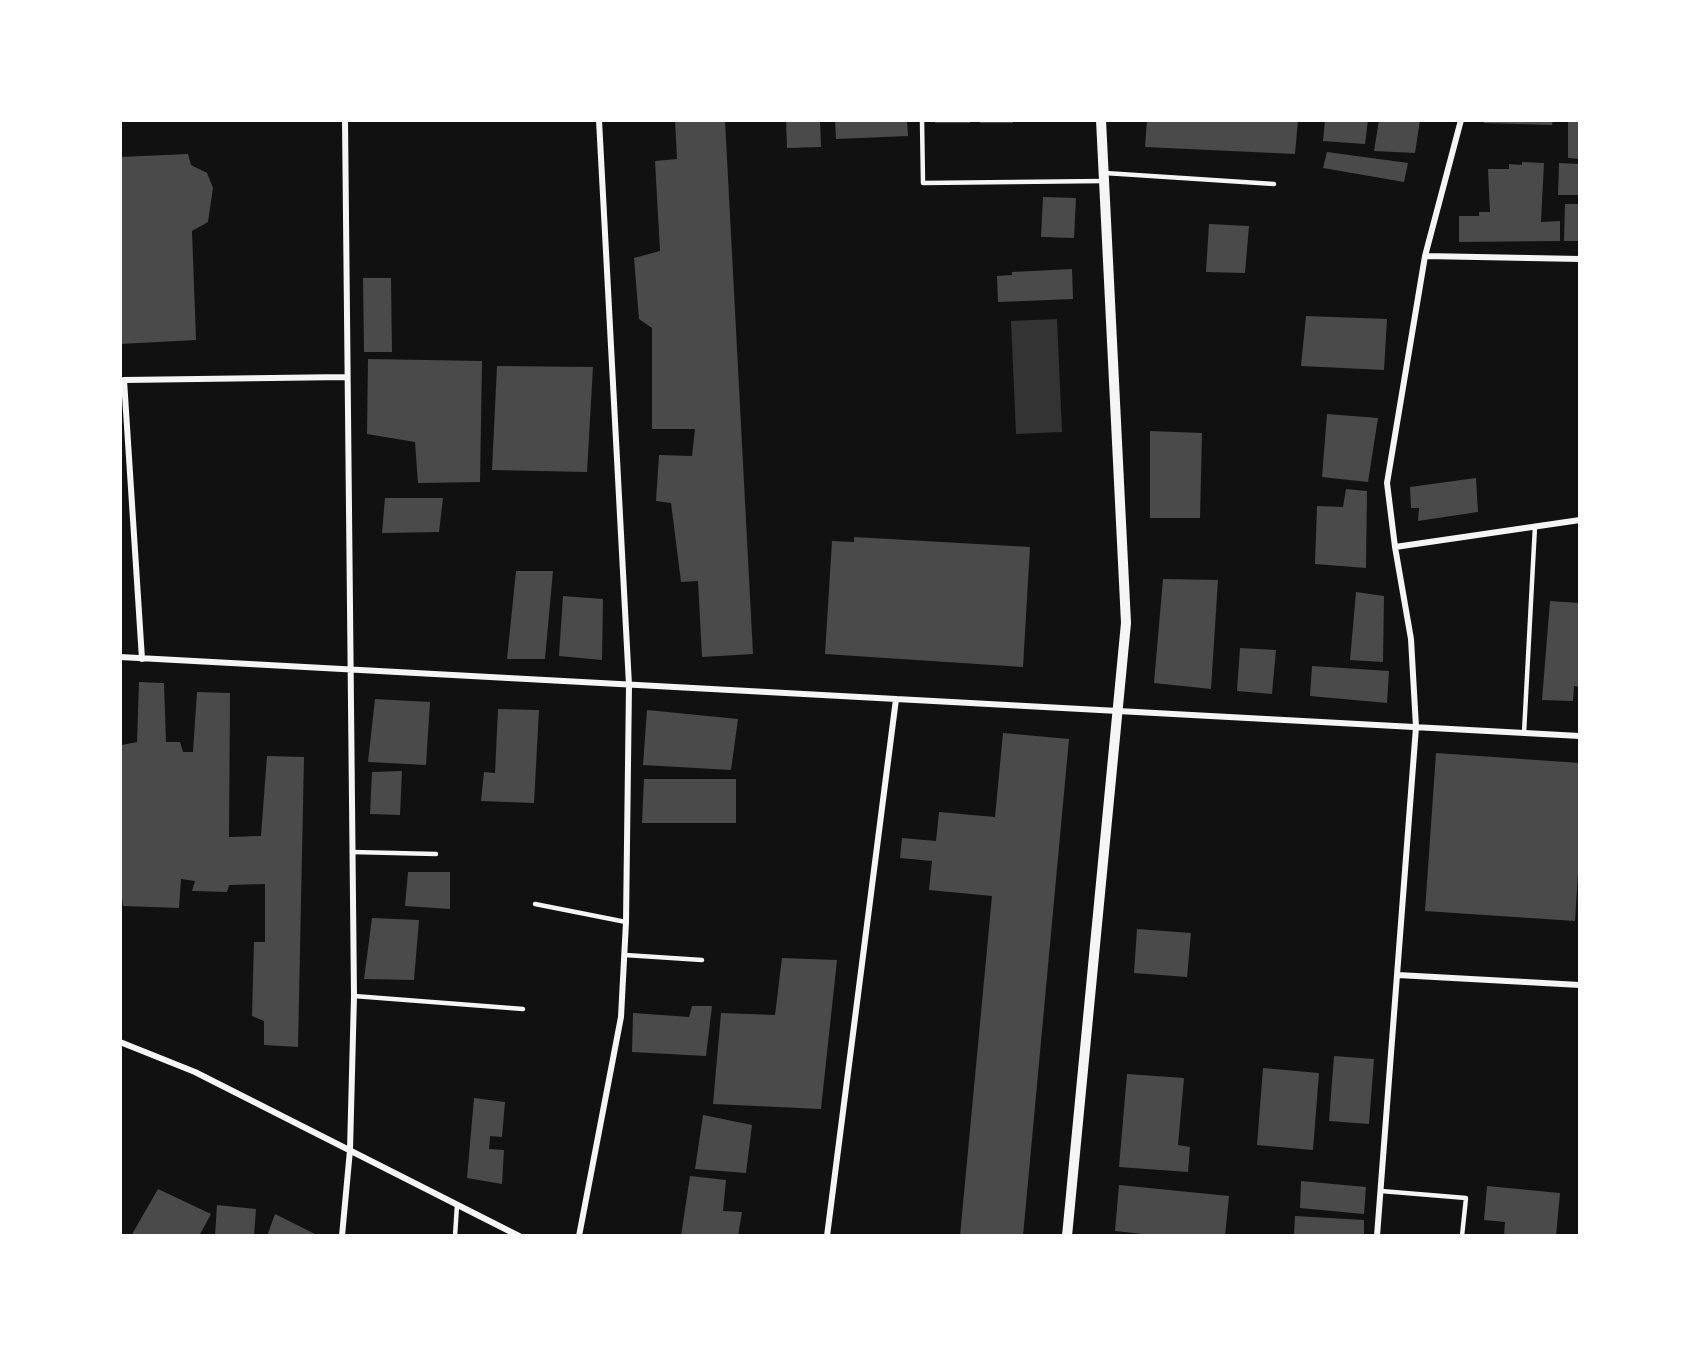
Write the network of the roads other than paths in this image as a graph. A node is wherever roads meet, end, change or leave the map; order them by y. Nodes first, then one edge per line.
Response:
1 (345, 120) edge
2 (599, 120) edge
3 (922, 120) edge
4 (1101, 120) edge
5 (1461, 120) edge
6 (1103, 177) junction
7 (1274, 184) dead end
8 (1425, 256) junction
9 (1580, 259) edge
10 (345, 377) junction
11 (1580, 520) edge
12 (1535, 526) junction
13 (1395, 547) junction
14 (120, 657) edge
15 (142, 659) junction
16 (351, 668) junction
17 (629, 685) junction
18 (896, 699) junction
19 (1119, 711) junction
20 (1416, 727) junction
21 (1524, 733) junction
22 (1580, 736) edge
23 (352, 852) junction
24 (436, 854) dead end
25 (535, 904) dead end
26 (626, 922) junction
27 (625, 955) junction
28 (702, 960) dead end
29 (1398, 975) junction
30 (1580, 986) edge
31 (354, 996) junction
32 (523, 1009) dead end
33 (120, 1042) edge
34 (350, 1150) junction
35 (1381, 1191) junction
36 (457, 1205) junction
37 (342, 1236) edge
38 (455, 1236) edge
39 (519, 1236) edge
40 (579, 1236) edge
41 (827, 1236) edge
42 (1068, 1236) edge
43 (1377, 1236) edge
44 (1462, 1236) edge

1 - 10 street
2 - 17 street
3 - 6 lane
4 - 6 street
5 - 8 street
6 - 7 lane
6 - 19 street
8 - 9 street
8 - 13 street
10 - 15 street
10 - 16 street
11 - 12 street
12 - 13 street
12 - 21 lane
13 - 20 street
14 - 15 street
15 - 16 street
16 - 17 street
16 - 23 street
17 - 18 street
17 - 26 street
18 - 19 street
18 - 41 street
19 - 20 street
19 - 42 street
20 - 21 street
20 - 29 street
21 - 22 street
23 - 24 lane
23 - 31 street
25 - 26 lane
26 - 27 street
27 - 28 lane
27 - 40 street
29 - 30 street
29 - 35 street
31 - 32 lane
31 - 34 street
33 - 34 street
34 - 36 street
34 - 37 street
35 - 43 street
35 - 44 lane
36 - 38 lane
36 - 39 street

